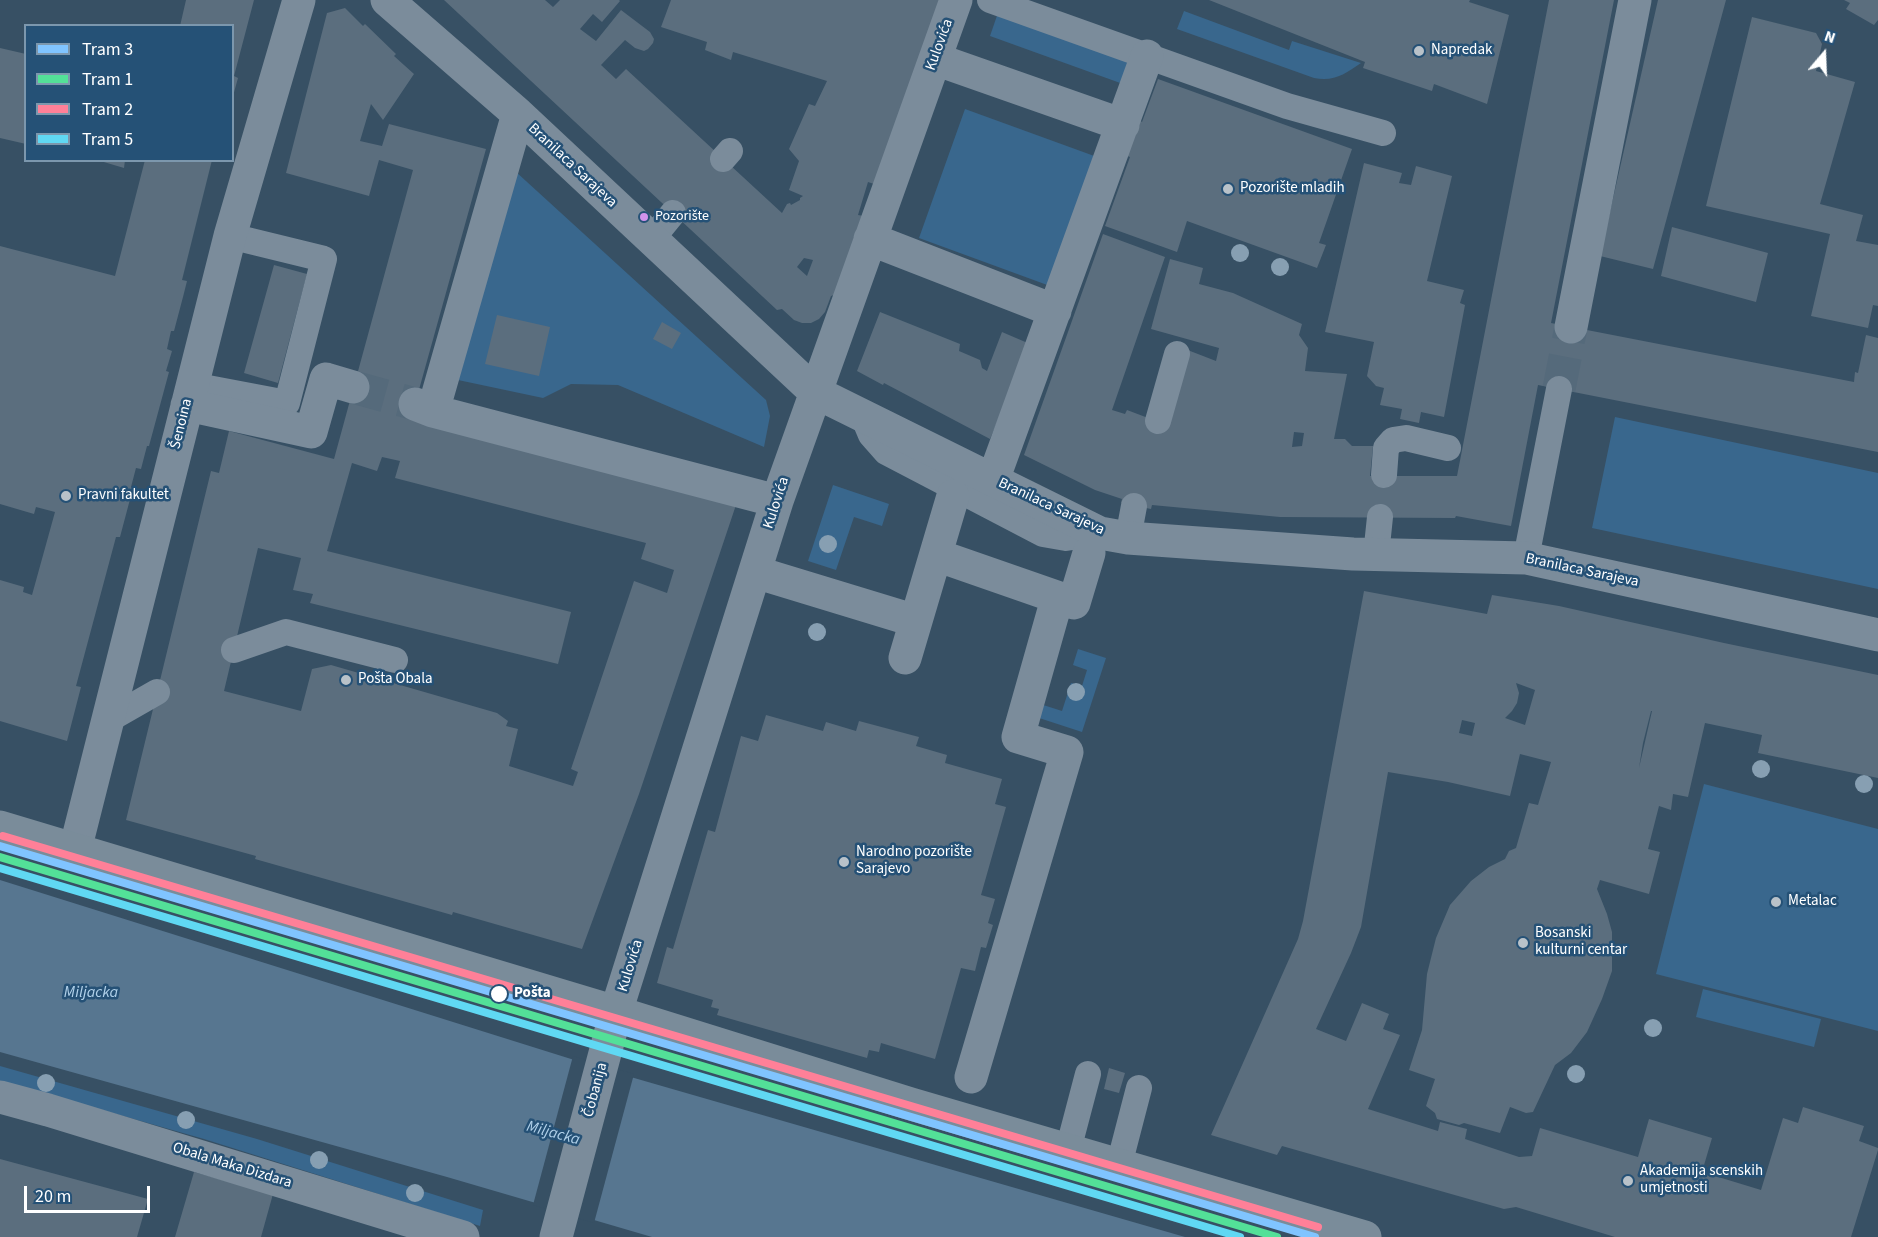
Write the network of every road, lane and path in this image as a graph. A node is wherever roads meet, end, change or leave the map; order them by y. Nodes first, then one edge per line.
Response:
1 (299, 0) edge
2 (387, 0) edge
3 (956, 0) edge
4 (990, 0) edge
5 (1635, 0) edge
6 (1147, 56) junction
7 (935, 59) junction
8 (518, 114) junction
9 (1123, 124) junction
10 (1383, 133) dead end
11 (673, 213) dead end
12 (230, 236) junction
13 (870, 239) junction
14 (651, 240) junction
15 (1055, 311) junction
16 (1571, 327) tunnel mouth
17 (1177, 354) dead end
18 (354, 387) tunnel mouth
19 (1559, 389) tunnel mouth
20 (814, 392) junction
21 (189, 395) junction
22 (863, 416) junction
23 (1158, 421) dead end
24 (1448, 448) dead end
25 (1384, 475) dead end
26 (993, 480) junction
27 (953, 496) dead end
28 (777, 501) junction
29 (1134, 506) dead end
30 (1380, 517) dead end
31 (1106, 541) junction
32 (936, 555) junction
33 (1376, 555) junction
34 (1526, 558) junction
35 (755, 572) junction
36 (1057, 598) junction
37 (916, 621) junction
38 (1878, 634) edge
39 (234, 650) dead end
40 (905, 658) dead end
41 (394, 660) dead end
42 (157, 692) dead end
43 (108, 720) junction
44 (0, 828) edge
45 (75, 850) junction
46 (616, 1012) junction
47 (1088, 1074) dead end
48 (970, 1077) dead end
49 (1139, 1088) dead end
50 (0, 1097) edge
51 (1068, 1150) junction
52 (1119, 1165) junction
53 (463, 1237) edge
54 (556, 1237) edge
55 (1365, 1237) edge

1 - 12 street, Šenoina
2 - 8 street, Branilaca Sarajeva
3 - 7 street, Kulovića
4 - 6 lane
5 - 16 street
6 - 9 street
6 - 10 lane
7 - 9 street
7 - 13 street, Kulovića
8 - 14 street, Branilaca Sarajeva
8 - 28 street
9 - 15 street
11 - 14 lane
12 - 21 street, Šenoina
12 - 21 lane
13 - 15 street
13 - 20 street, Kulovića
14 - 20 street, Branilaca Sarajeva
15 - 26 street
17 - 23 lane
18 - 21 street
19 - 34 lane
20 - 22 street, Branilaca Sarajeva
20 - 28 street, Kulovića
21 - 43 street, Šenoina
22 - 26 street, Branilaca Sarajeva
22 - 31 lane
24 - 25 lane
26 - 31 street, Branilaca Sarajeva
27 - 32 street
28 - 35 street, Kulovića
29 - 31 lane
30 - 33 lane
31 - 33 street, Branilaca Sarajeva
31 - 36 street
32 - 36 street
32 - 37 street
33 - 34 street, Branilaca Sarajeva
34 - 38 street, Branilaca Sarajeva
35 - 37 street
35 - 46 street, Kulovića
36 - 48 street
37 - 40 street
39 - 41 lane
42 - 43 lane
43 - 45 street, Šenoina
44 - 45 main road
45 - 46 main road
46 - 51 main road
46 - 54 street, Čobanija
47 - 51 lane
49 - 52 lane
50 - 53 street, Obala Maka Dizdara
51 - 52 main road
52 - 55 main road

